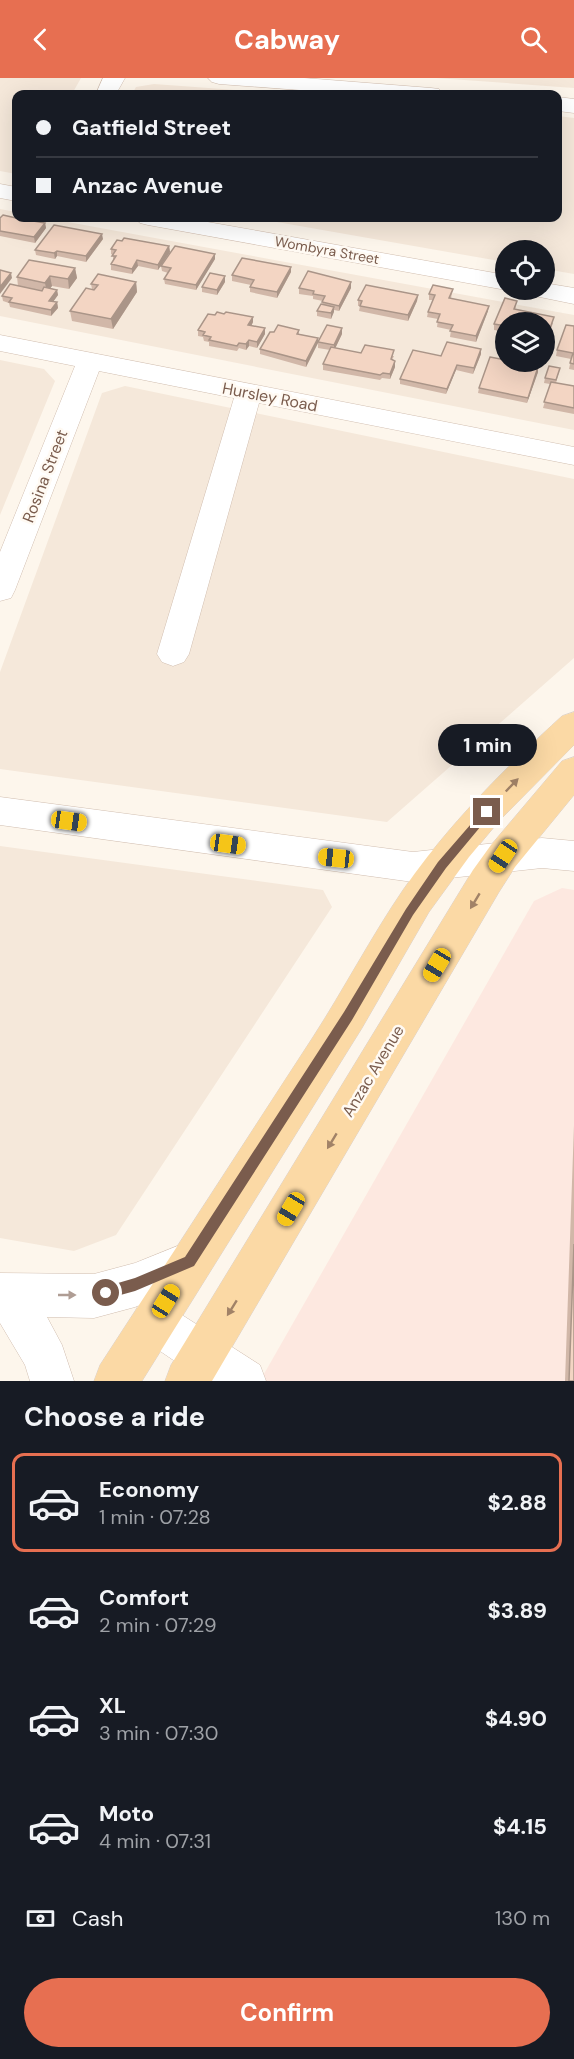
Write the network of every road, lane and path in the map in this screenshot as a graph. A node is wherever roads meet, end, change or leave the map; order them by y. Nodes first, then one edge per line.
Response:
1 (219, 78) edge
2 (378, 90) edge
3 (170, 222) edge
4 (495, 281) edge
5 (555, 293) edge
6 (574, 296) edge
7 (0, 343) edge
8 (90, 361) junction
9 (249, 392) junction
10 (574, 457) edge
11 (0, 590) edge
12 (173, 654) dead end
13 (574, 725) edge
14 (574, 771) edge
15 (0, 811) edge
16 (503, 856) junction
17 (574, 856) edge
18 (442, 865) junction
19 (190, 1262) junction
20 (4, 1296) edge
21 (153, 1321) junction
22 (195, 1367) edge
23 (130, 1376) edge
24 (52, 1381) edge
25 (244, 1381) edge

1 - 2 street
3 - 4 street, Wombyra Street
5 - 6 street
7 - 8 street, Hursley Road
8 - 9 street, Hursley Road
8 - 11 street, Rosina Street
9 - 10 street, Hursley Road
9 - 12 street
18 -> 13 main road
14 - 16 main road, Anzac Avenue
15 - 18 street
16 - 17 street
16 - 18 street
16 -> 22 main road, Anzac Avenue
18 - 19 main road
20 -> 19 street
19 - 21 main road
20 - 24 street
21 - 22 street
21 - 23 main road
22 - 25 street

